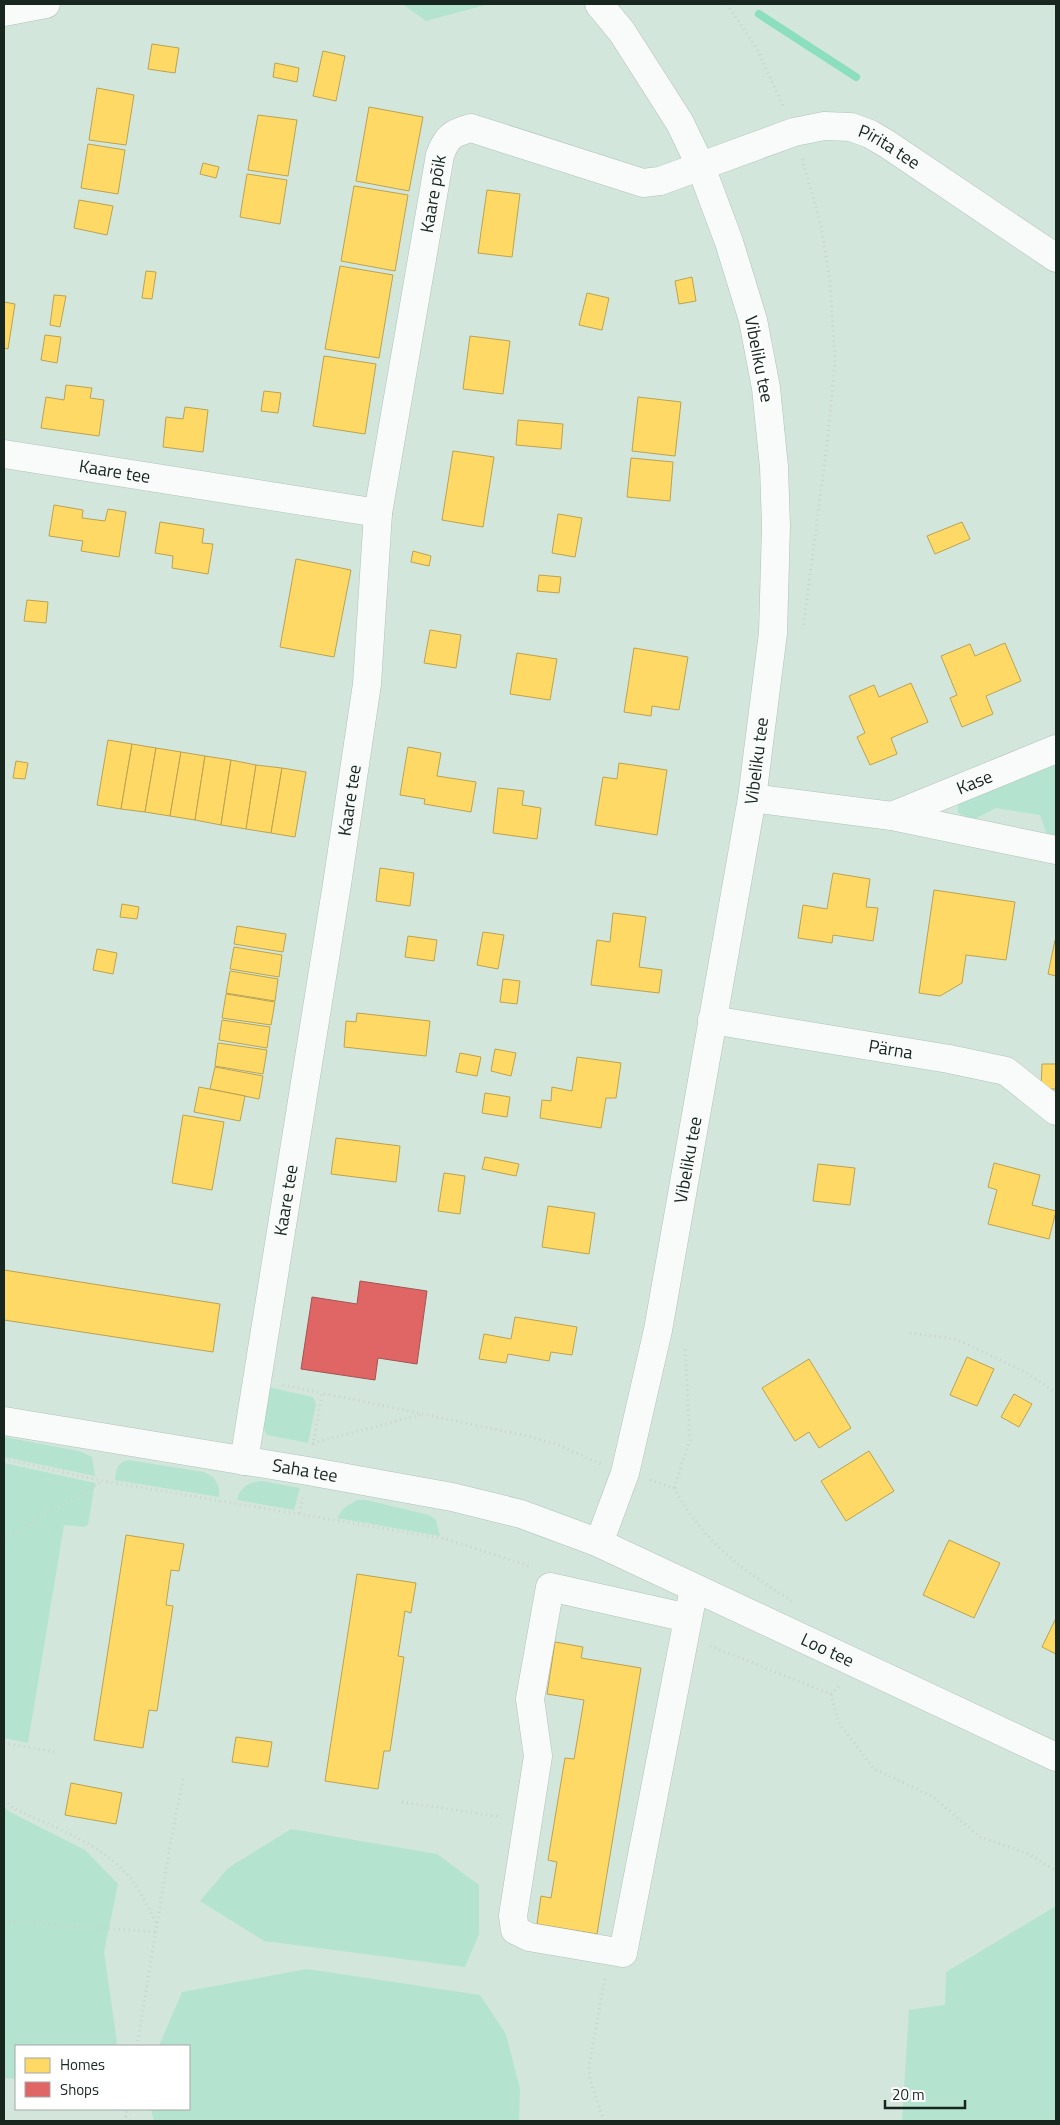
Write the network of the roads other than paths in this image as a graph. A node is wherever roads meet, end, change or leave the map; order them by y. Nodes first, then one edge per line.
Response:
1 (46, 4) edge
2 (599, 4) edge
3 (4, 12) edge
4 (701, 167) junction
5 (1056, 258) edge
6 (4, 454) edge
7 (378, 513) junction
8 (1056, 749) edge
9 (752, 798) junction
10 (892, 816) junction
11 (1056, 850) edge
12 (712, 1020) junction
13 (1056, 1111) edge
14 (4, 1421) edge
15 (244, 1461) junction
16 (599, 1543) junction
17 (694, 1588) junction
18 (689, 1629) junction
19 (1056, 1757) edge

1 - 3 street
2 - 4 street, Vibeliku tee
4 - 5 street, Pirita tee
4 - 7 street, Kaare põik
4 - 9 street, Vibeliku tee
6 - 7 street, Kaare tee
7 - 15 street, Kaare tee
8 - 10 street, Kase
9 - 10 street, Kase
9 - 12 street, Vibeliku tee
10 - 11 street, Kase
12 - 13 street, Pärna
12 - 16 street, Vibeliku tee
14 - 15 street, Saha tee
15 - 16 street, Saha tee
16 - 17 street, Loo tee
17 - 18 street
17 - 19 street, Loo tee
18 - 18 street

